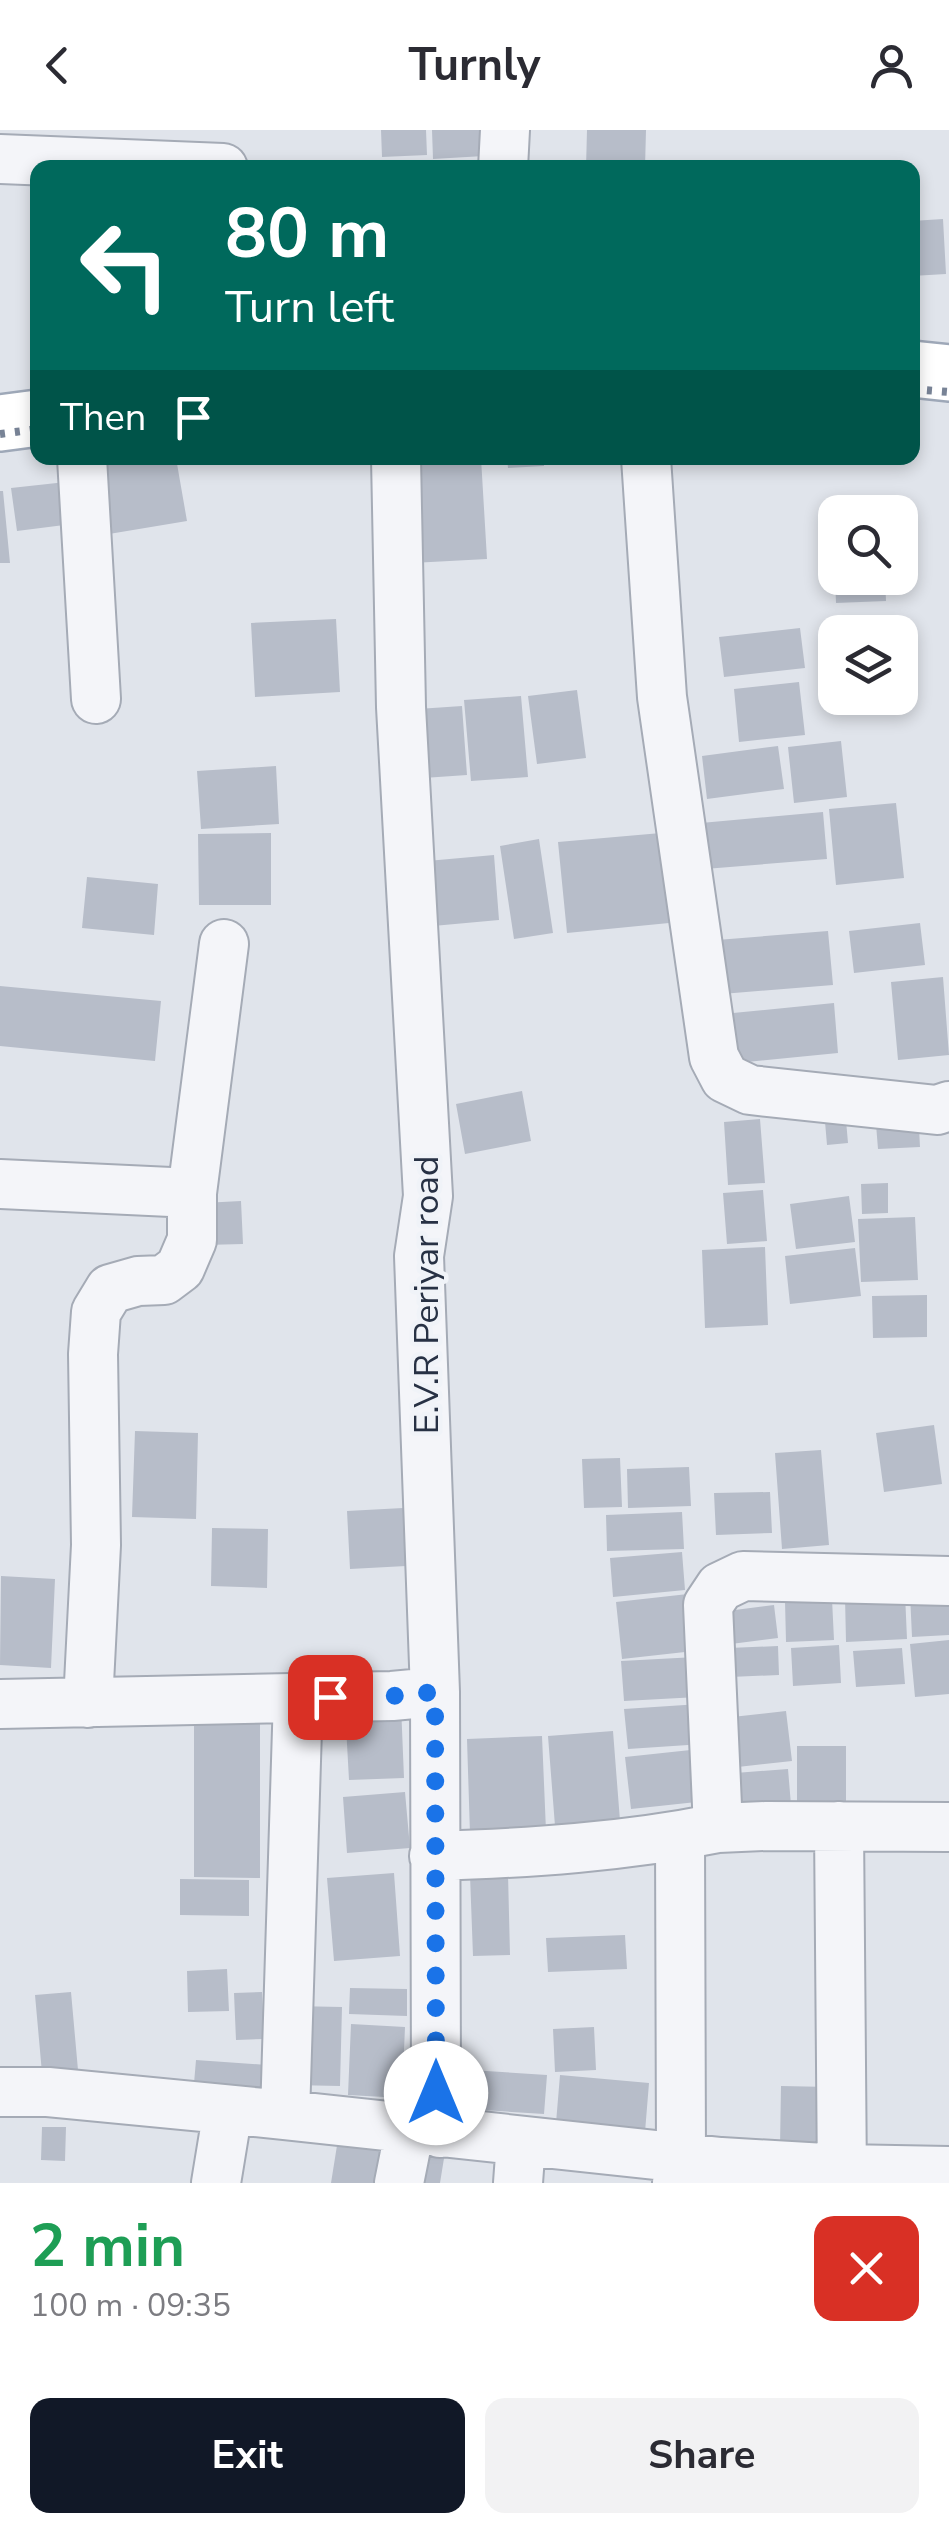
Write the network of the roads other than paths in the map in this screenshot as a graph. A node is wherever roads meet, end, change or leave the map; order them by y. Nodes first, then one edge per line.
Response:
1 (505, 130) edge
2 (0, 159) edge
3 (30, 160) edge
4 (503, 160) edge
5 (920, 370) edge
6 (949, 373) edge
7 (920, 399) edge
8 (949, 402) edge
9 (30, 419) edge
10 (0, 423) edge
11 (30, 450) edge
12 (0, 454) edge
13 (82, 465) edge
14 (396, 465) edge
15 (646, 465) edge
16 (96, 699) dead end
17 (224, 944) dead end
18 (949, 1106) edge
19 (0, 1184) edge
20 (192, 1193) junction
21 (949, 1582) edge
22 (435, 1692) junction
23 (298, 1698) junction
24 (88, 1703) junction
25 (0, 1704) edge
26 (839, 1826) junction
27 (949, 1827) edge
28 (699, 1832) junction
29 (434, 1856) junction
30 (0, 2092) edge
31 (228, 2110) junction
32 (285, 2115) junction
33 (425, 2130) junction
34 (520, 2162) edge
35 (679, 2170) edge
36 (949, 2171) edge
37 (842, 2176) edge
38 (216, 2183) edge
39 (399, 2183) edge

1 - 4 street
2 - 3 street
5 - 6 main road
7 - 8 main road
9 - 10 main road
11 - 12 main road
13 - 16 street
14 - 22 street, E.V.R Periyar road
15 - 18 street
17 - 20 street
19 - 20 street
20 - 24 street
21 - 28 street
22 - 23 street
22 - 29 street, E.V.R Periyar road
23 - 24 street
23 - 32 street
24 - 25 street
26 - 27 street
26 - 28 street
26 - 37 street
28 - 29 street
28 - 35 street
29 - 33 street, E.V.R Periyar road
30 - 31 street
31 - 32 street
31 - 38 street
32 - 33 street
33 - 34 street
33 - 39 street, E.V.R Periyar road
34 - 35 street
35 - 37 street
36 - 37 street

